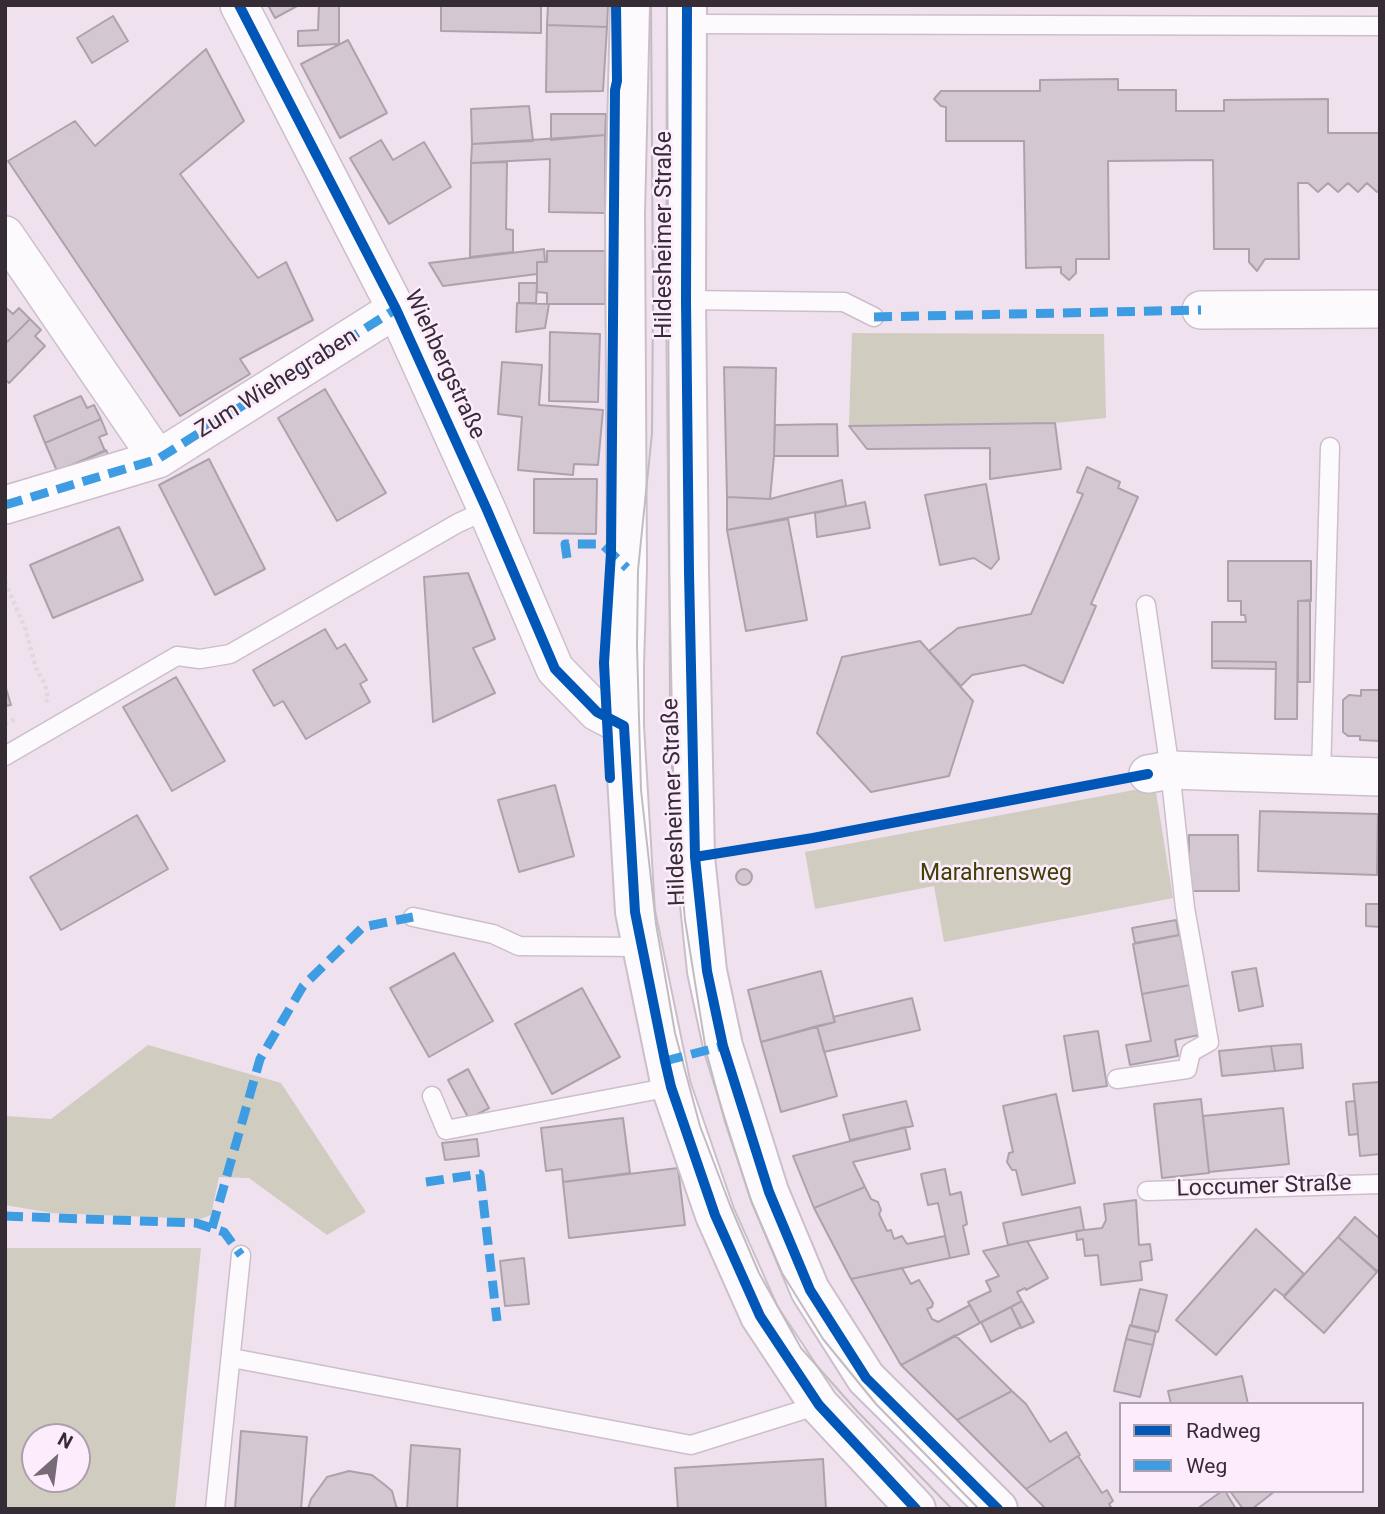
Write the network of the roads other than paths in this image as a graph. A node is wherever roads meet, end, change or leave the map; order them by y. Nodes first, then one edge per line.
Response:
1 (239, 5) edge
2 (630, 5) edge
3 (687, 15) edge
4 (1380, 26) edge
5 (5, 235) edge
6 (686, 300) junction
7 (396, 309) junction
8 (1380, 309) edge
9 (1200, 310) dead end
10 (874, 317) dead end
11 (1330, 447) dead end
12 (158, 459) junction
13 (5, 505) edge
14 (487, 510) junction
15 (1146, 605) dead end
16 (624, 726) junction
17 (5, 756) edge
18 (1159, 772) junction
19 (1321, 776) junction
20 (1380, 778) edge
21 (413, 917) dead end
22 (642, 947) junction
23 (1117, 1079) dead end
24 (671, 1087) junction
25 (432, 1096) dead end
26 (1380, 1184) edge
27 (1147, 1191) dead end
28 (241, 1255) dead end
29 (232, 1358) junction
30 (819, 1405) junction
31 (215, 1509) edge
32 (916, 1509) edge
33 (998, 1509) edge

1 - 7 street, Wiehbergstraße
2 - 16 main road, Hildesheimer Straße
3 - 4 lane
3 - 6 main road, Hildesheimer Straße
5 - 12 street
6 - 10 lane
6 - 33 main road, Hildesheimer Straße
7 - 12 street, Zum Wiehegraben
7 - 14 street, Wiehbergstraße
8 - 9 street
11 - 19 lane
12 - 13 street, Zum Wiehegraben
14 - 16 street, Wiehbergstraße
14 - 17 lane
15 - 18 lane
16 - 22 main road, Hildesheimer Straße
18 - 19 street
18 - 23 lane
19 - 20 street
21 - 22 lane
22 - 24 main road, Hildesheimer Straße
24 - 25 lane
24 - 30 main road, Hildesheimer Straße
26 - 27 lane, Loccumer Straße
28 - 29 lane
29 - 30 lane
29 - 31 lane
30 - 32 main road, Hildesheimer Straße

